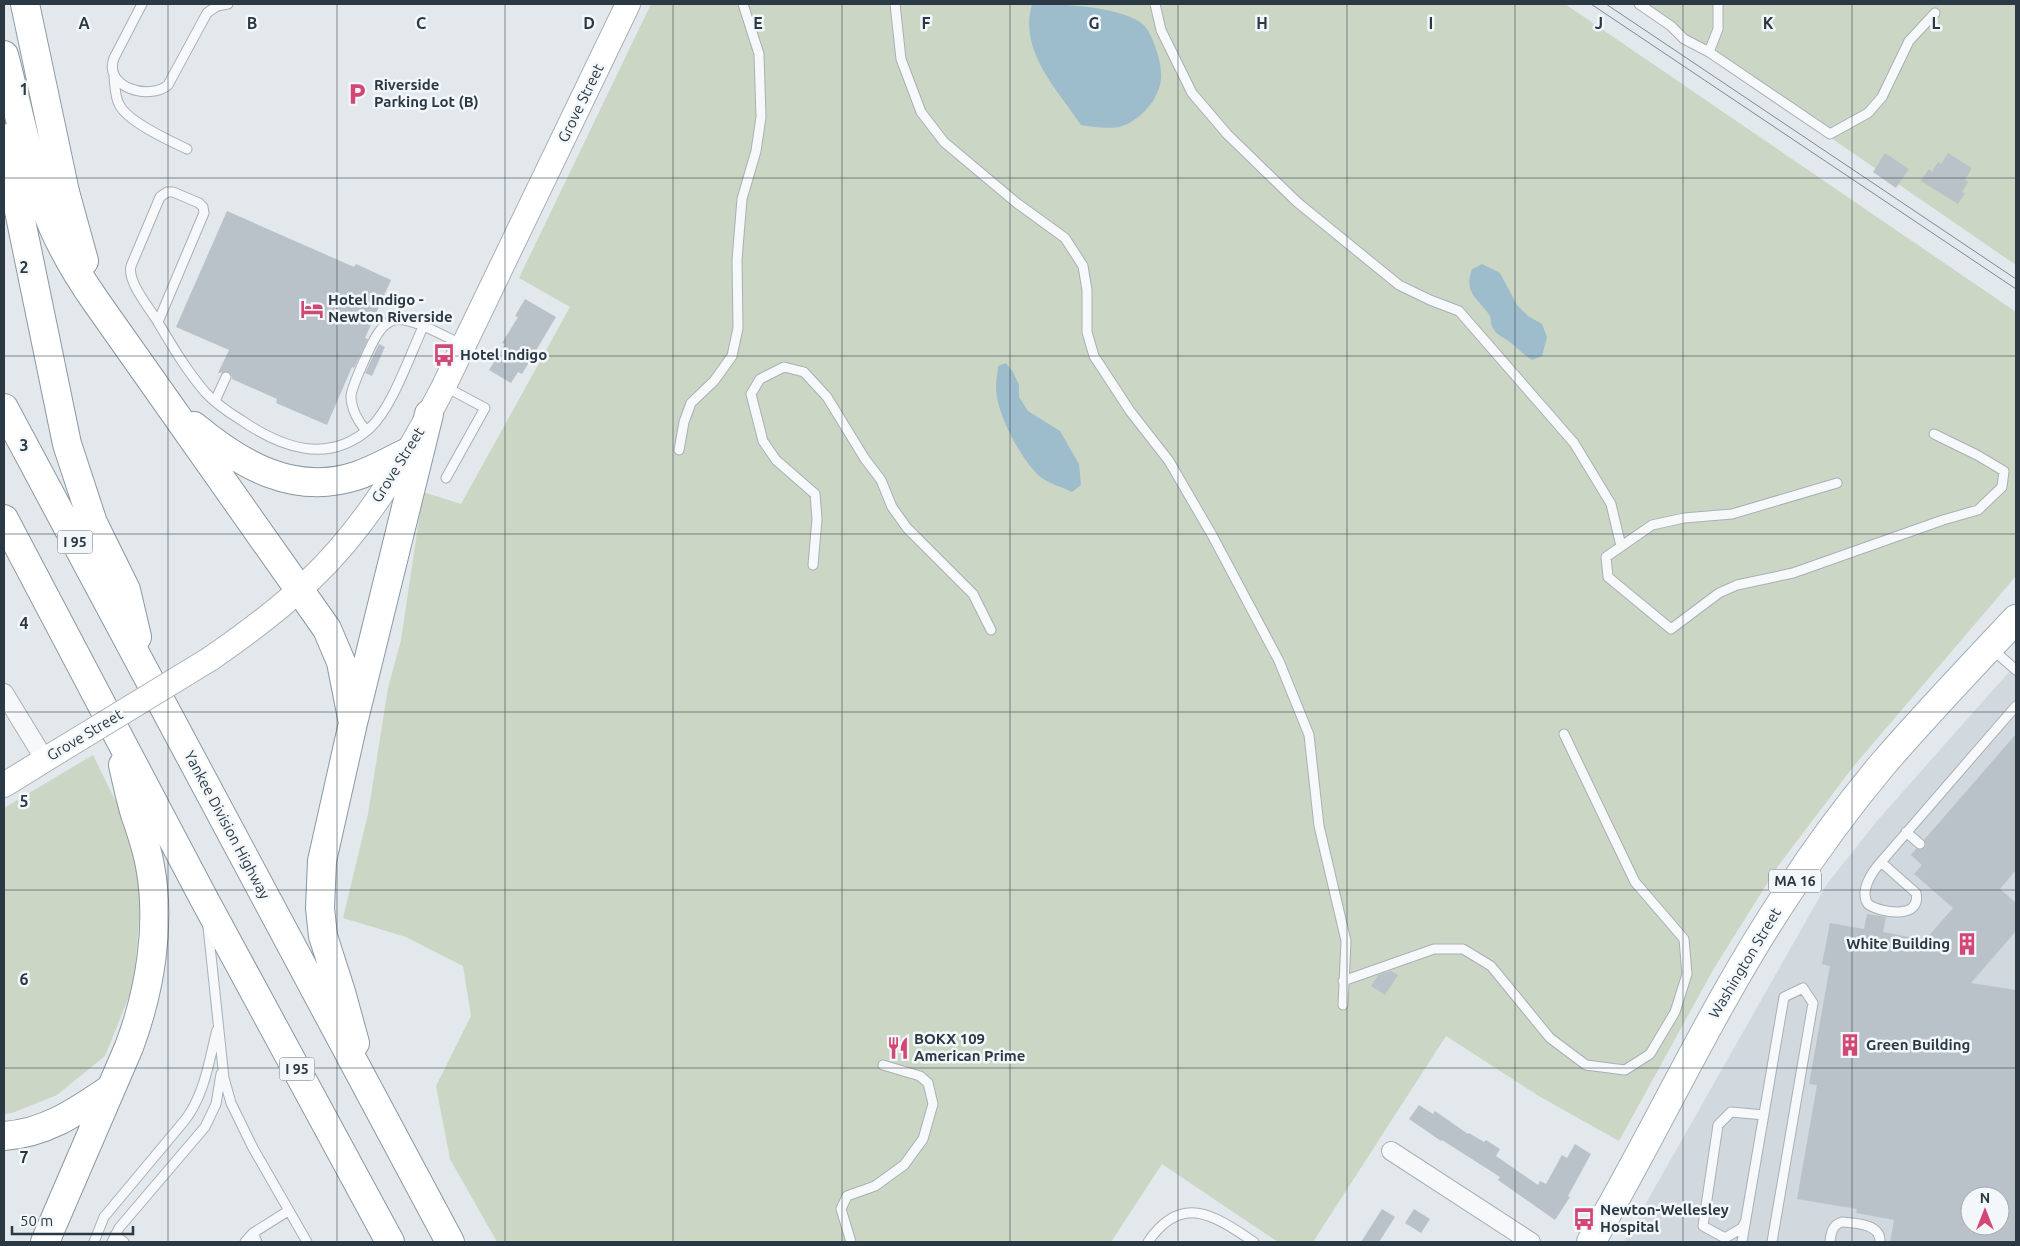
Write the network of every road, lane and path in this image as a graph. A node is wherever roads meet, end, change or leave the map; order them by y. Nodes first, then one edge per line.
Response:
1 (25, 4) edge
2 (142, 4) edge
3 (228, 4) edge
4 (628, 4) edge
5 (744, 4) edge
6 (895, 4) edge
7 (1155, 4) edge
8 (1639, 4) edge
9 (1718, 4) edge
10 (1935, 13) dead end
11 (1711, 53) junction
12 (4, 55) edge
13 (114, 78) junction
14 (4, 138) edge
15 (187, 149) dead end
16 (97, 303) junction
17 (158, 322) junction
18 (423, 327) junction
19 (464, 346) junction
20 (226, 377) dead end
21 (444, 386) junction
22 (215, 401) junction
23 (168, 404) junction
24 (4, 408) edge
25 (429, 414) junction
26 (366, 430) junction
27 (1934, 434) dead end
28 (679, 450) dead end
29 (408, 452) junction
30 (446, 478) dead end
31 (1837, 483) dead end
32 (4, 519) edge
33 (1621, 546) junction
34 (813, 565) dead end
35 (300, 589) junction
36 (2016, 619) edge
37 (992, 630) dead end
38 (1990, 647) junction
39 (2016, 670) edge
40 (146, 675) junction
41 (4, 692) edge
42 (2016, 706) edge
43 (353, 723) junction
44 (114, 727) junction
45 (1564, 734) dead end
46 (52, 756) junction
47 (4, 785) edge
48 (1906, 832) junction
49 (1920, 844) dead end
50 (1881, 862) junction
51 (204, 897) junction
52 (1343, 981) junction
53 (1343, 1005) dead end
54 (219, 1025) junction
55 (222, 1060) junction
56 (883, 1065) dead end
57 (367, 1088) junction
58 (110, 1089) junction
59 (1764, 1114) junction
60 (4, 1136) edge
61 (1392, 1151) dead end
62 (288, 1211) junction
63 (1745, 1222) junction
64 (252, 1233) junction
65 (113, 1238) edge
66 (1596, 1238) edge
67 (45, 1242) edge
68 (94, 1242) edge
69 (124, 1242) edge
70 (245, 1242) edge
71 (257, 1242) edge
72 (307, 1242) edge
73 (390, 1242) edge
74 (450, 1242) edge
75 (851, 1242) edge
76 (1148, 1242) edge
77 (1254, 1242) edge
78 (1531, 1242) edge
79 (1742, 1242) edge
80 (1772, 1242) edge
81 (1830, 1242) edge
82 (1880, 1242) edge

1 - 16 main road
2 - 13 lane
3 - 13 lane
4 - 19 main road, Grove Street
5 - 28 lane
6 - 52 lane
7 - 33 lane
8 - 11 lane
9 - 11 lane
10 - 11 lane
12 - 16 main road
13 - 15 lane
14 - 40 main road
16 - 23 main road
17 - 17 lane
17 - 22 lane
18 - 19 lane
18 - 26 lane
18 - 26 lane
19 - 21 main road, Grove Street
20 - 22 lane
21 - 25 main road, Grove Street
21 - 30 lane
22 - 26 lane
23 - 29 main road
23 - 35 main road
24 - 40 main road, Yankee Division Highway / I 95
25 - 29 main road, Grove Street
25 - 43 main road
27 - 33 lane
29 - 35 main road, Grove Street
31 - 33 lane
32 - 44 main road, I 95
34 - 37 lane
35 - 43 main road
35 - 46 main road, Grove Street, bridge
36 - 38 main road, Washington Street / MA 16
38 - 39 lane
38 - 66 main road, Washington Street / MA 16
40 - 57 main road, Yankee Division Highway / I 95
41 - 46 street
42 - 48 lane
43 - 57 main road
44 - 51 main road, I 95
44 - 58 main road
45 - 52 lane
46 - 47 main road, Grove Street
48 - 49 lane
48 - 50 lane
50 - 50 lane
51 - 54 lane
51 - 73 main road, I 95
52 - 53 lane
54 - 55 lane
54 - 68 lane
55 - 62 lane
55 - 65 lane
56 - 75 lane
57 - 74 main road, Yankee Division Highway / I 95
58 - 60 main road
58 - 67 main road
59 - 63 lane
59 - 63 lane
59 - 80 lane
61 - 78 street
62 - 64 lane
62 - 72 lane
63 - 79 lane
64 - 70 lane
64 - 71 lane
65 - 69 lane
76 - 77 lane
81 - 82 lane

